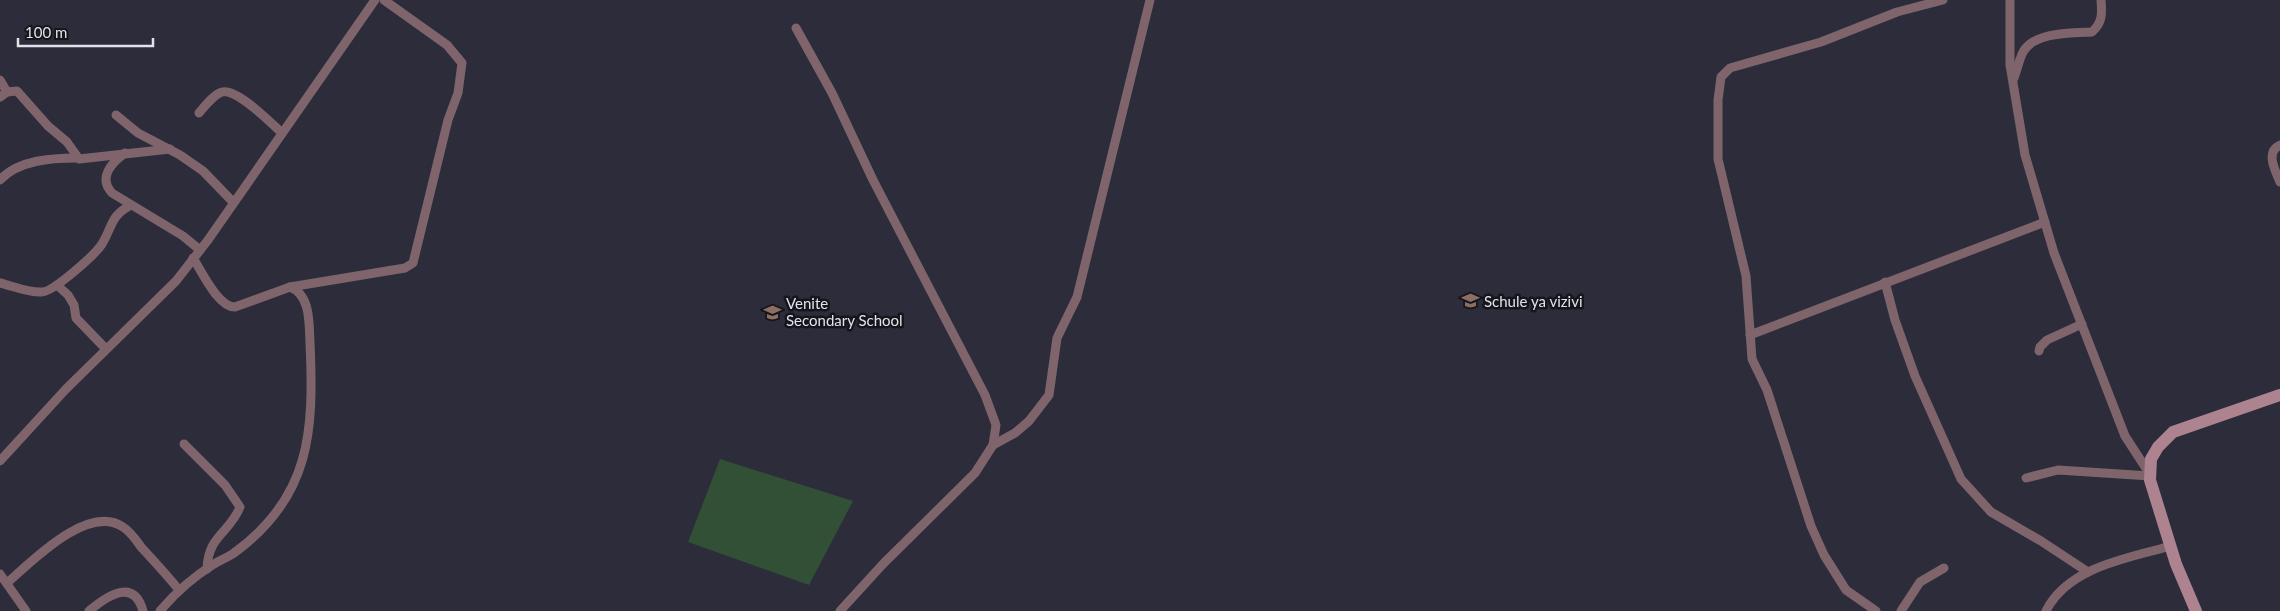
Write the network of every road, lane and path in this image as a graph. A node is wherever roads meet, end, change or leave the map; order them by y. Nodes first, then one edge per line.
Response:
1 (375, 0) edge
2 (384, 0) edge
3 (1150, 0) edge
4 (1942, 0) edge
5 (2010, 0) edge
6 (2101, 0) edge
7 (796, 28) dead end
8 (0, 80) edge
9 (2013, 80) junction
10 (4, 94) edge
11 (198, 113) dead end
12 (116, 115) dead end
13 (282, 133) junction
14 (2280, 145) edge
15 (170, 150) junction
16 (125, 153) junction
17 (77, 158) junction
18 (0, 180) edge
19 (2280, 182) edge
20 (233, 202) junction
21 (131, 205) junction
22 (2045, 222) junction
23 (200, 250) junction
24 (193, 258) junction
25 (1885, 282) junction
26 (0, 283) edge
27 (57, 286) junction
28 (290, 287) junction
29 (2082, 324) junction
30 (1750, 334) junction
31 (106, 349) junction
32 (2040, 351) dead end
33 (2280, 395) edge
34 (184, 444) dead end
35 (993, 445) junction
36 (0, 461) edge
37 (2150, 475) junction
38 (2026, 478) dead end
39 (2171, 546) junction
40 (1944, 568) dead end
41 (207, 569) junction
42 (2088, 572) junction
43 (0, 574) edge
44 (6, 583) junction
45 (179, 590) junction
46 (26, 611) edge
47 (89, 611) edge
48 (143, 611) edge
49 (160, 611) edge
50 (840, 611) edge
51 (1876, 611) edge
52 (1901, 611) edge
53 (2046, 611) edge
54 (2196, 611) edge

1 - 13 street
2 - 28 street
3 - 35 street
4 - 30 street
5 - 9 street
6 - 9 street
7 - 35 street
8 - 10 street
9 - 22 street
10 - 17 street
11 - 13 street
12 - 15 street
13 - 20 street
14 - 19 street
15 - 16 street
15 - 20 street
16 - 17 street
16 - 21 street
17 - 18 street
20 - 23 street
21 - 23 street
21 - 27 street
22 - 25 street
22 - 29 street
23 - 24 street
24 - 28 street
24 - 31 street
25 - 30 street
25 - 42 street
26 - 27 street
27 - 31 street
28 - 41 street
29 - 32 street
29 - 37 street
30 - 51 street
31 - 36 street
33 - 37 street
34 - 41 street
35 - 50 street
37 - 38 street
37 - 39 street
39 - 42 street
39 - 54 street
40 - 52 street
41 - 45 street
42 - 53 street
43 - 44 street
44 - 45 street
44 - 46 street
45 - 49 street
47 - 48 street

